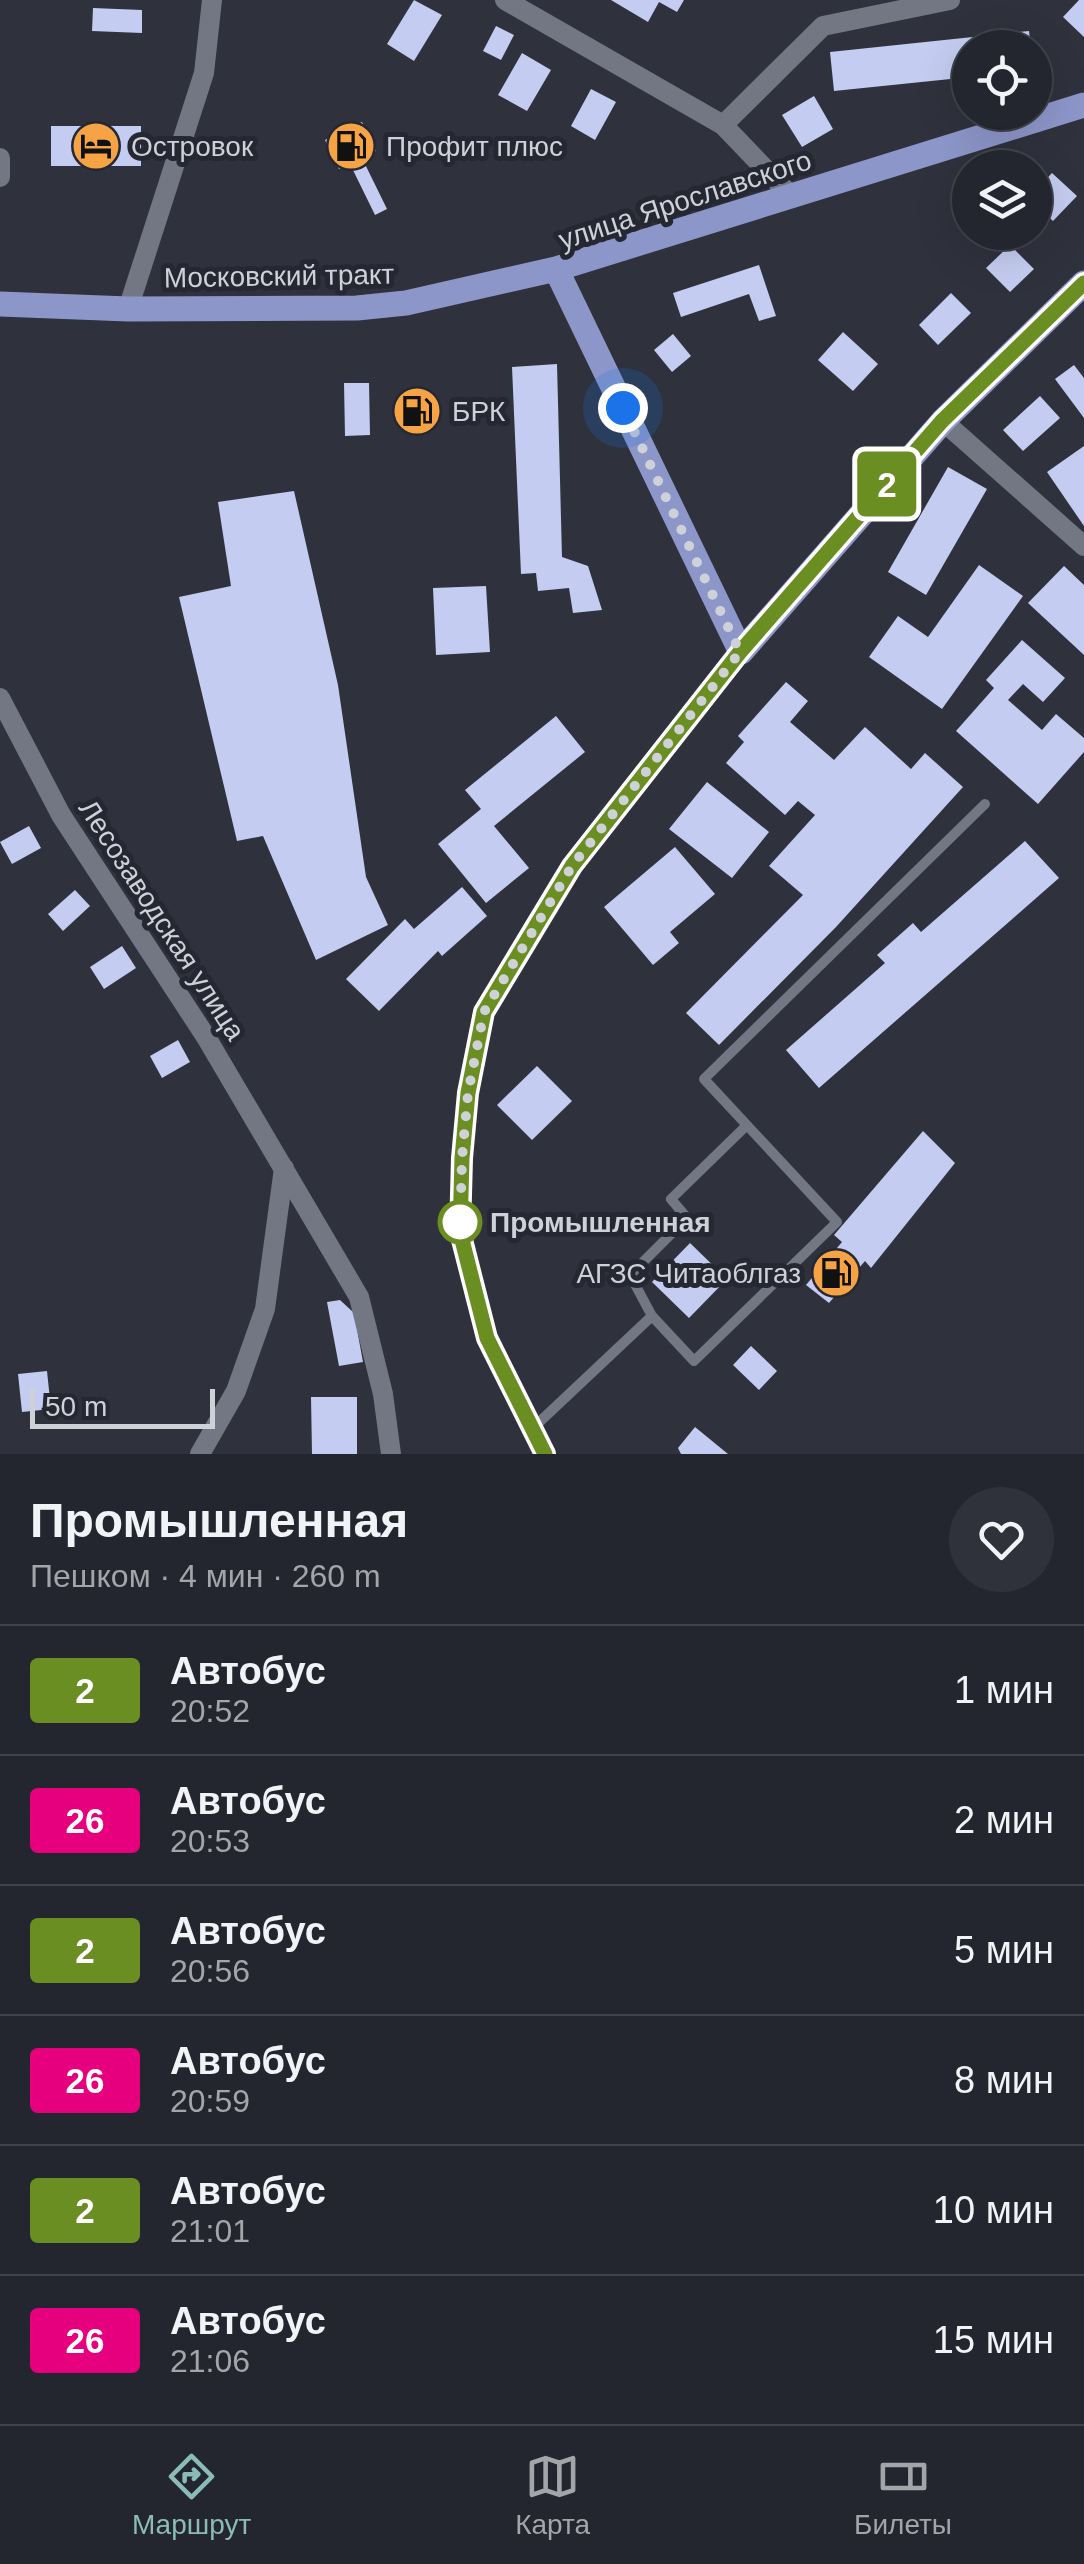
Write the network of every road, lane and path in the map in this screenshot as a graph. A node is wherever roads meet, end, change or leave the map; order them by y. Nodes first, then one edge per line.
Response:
1 (212, 0) edge
2 (505, 0) edge
3 (950, 0) edge
4 (1084, 105) edge
5 (723, 125) junction
6 (0, 158) edge
7 (0, 177) edge
8 (790, 195) junction
9 (556, 268) junction
10 (1084, 283) edge
11 (0, 304) edge
12 (128, 309) junction
13 (942, 421) junction
14 (1084, 546) edge
15 (740, 652) junction
16 (0, 698) edge
17 (985, 804) dead end
18 (746, 1126) junction
19 (284, 1168) junction
20 (652, 1316) junction
21 (532, 1428) junction
22 (200, 1454) edge
23 (392, 1454) edge
24 (545, 1454) edge

1 - 12 street
2 - 5 street
3 - 5 street
4 - 8 main road, улица Ярославского
5 - 8 street
6 - 7 street
8 - 9 main road, улица Ярославского
9 - 12 main road, Московский тракт
9 - 15 main road, улица Ярославского
10 - 13 main road
11 - 12 main road, Московский тракт
13 - 14 street
13 - 15 main road
15 - 21 street
16 - 19 street, Лесозаводская улица
17 - 18 lane
18 - 20 lane
18 - 20 lane
19 - 22 street
19 - 23 street, Лесозаводская улица
20 - 21 lane
21 - 24 street

